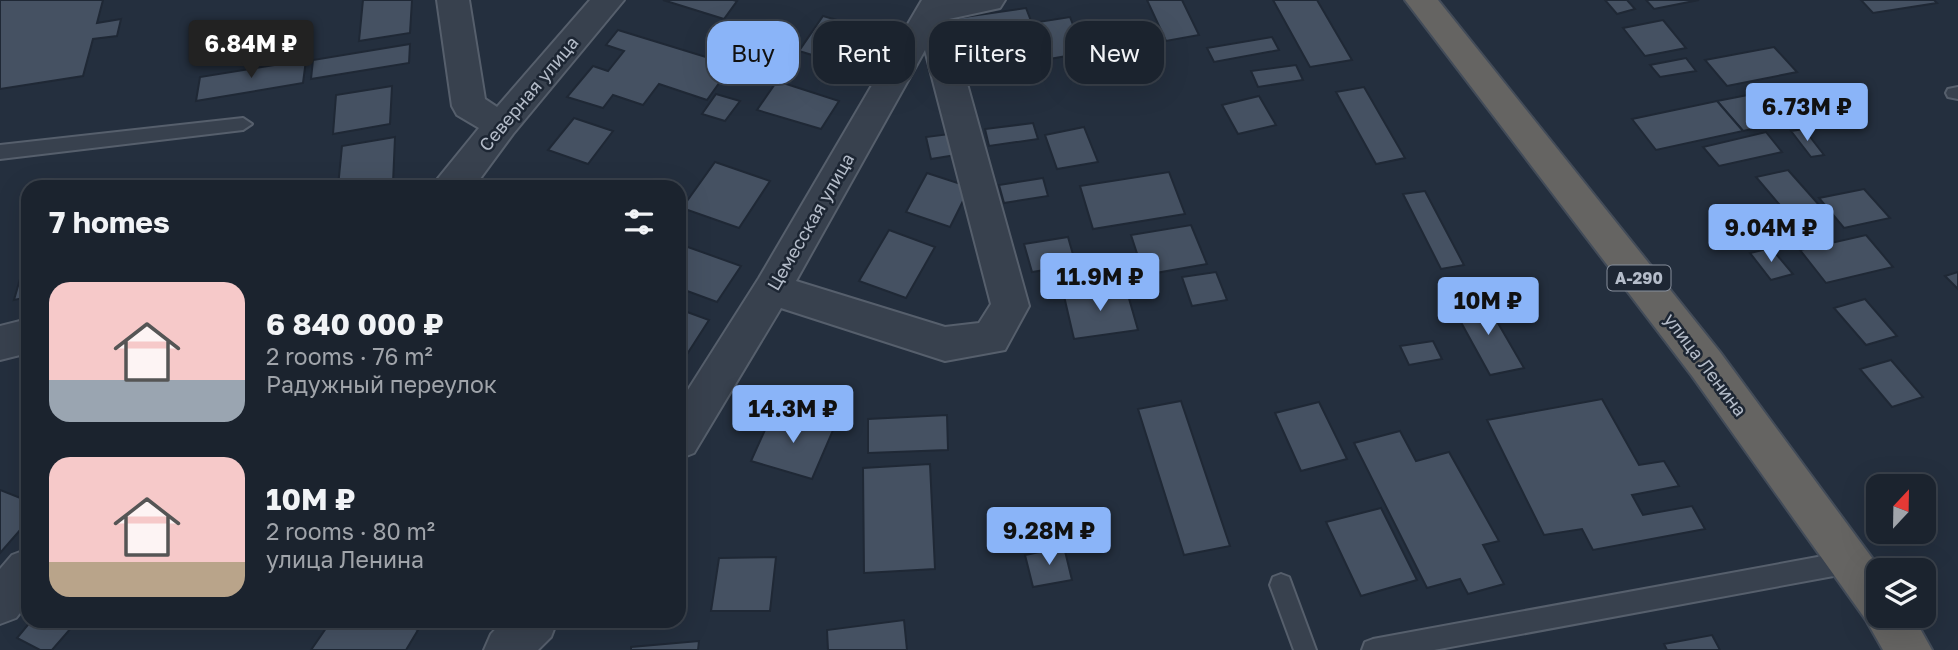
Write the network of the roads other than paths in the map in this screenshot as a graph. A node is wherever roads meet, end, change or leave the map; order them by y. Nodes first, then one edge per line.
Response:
1 (453, 0) edge
2 (608, 0) edge
3 (989, 0) edge
4 (1421, 0) edge
5 (934, 5) edge
6 (243, 124) dead end
7 (501, 125) junction
8 (0, 152) edge
9 (460, 180) edge
10 (772, 289) junction
11 (21, 338) edge
12 (0, 344) edge
13 (686, 429) edge
14 (1850, 562) junction
15 (21, 578) edge
16 (1281, 584) dead end
17 (1866, 585) edge
18 (0, 602) edge
19 (1894, 628) edge
20 (1305, 650) edge
21 (1373, 650) edge
22 (1909, 650) edge

1 - 7 street
2 - 7 street, Северная улица
3 - 5 street
4 - 14 highway, улица Ленина / А-290
5 - 10 street, Цемесская улица
5 - 10 street
6 - 8 lane
7 - 9 street, Северная улица
10 - 13 street, Цемесская улица
11 - 12 street
14 - 17 highway, улица Ленина / А-290
14 - 21 lane
15 - 18 street
16 - 20 lane
19 - 22 highway

